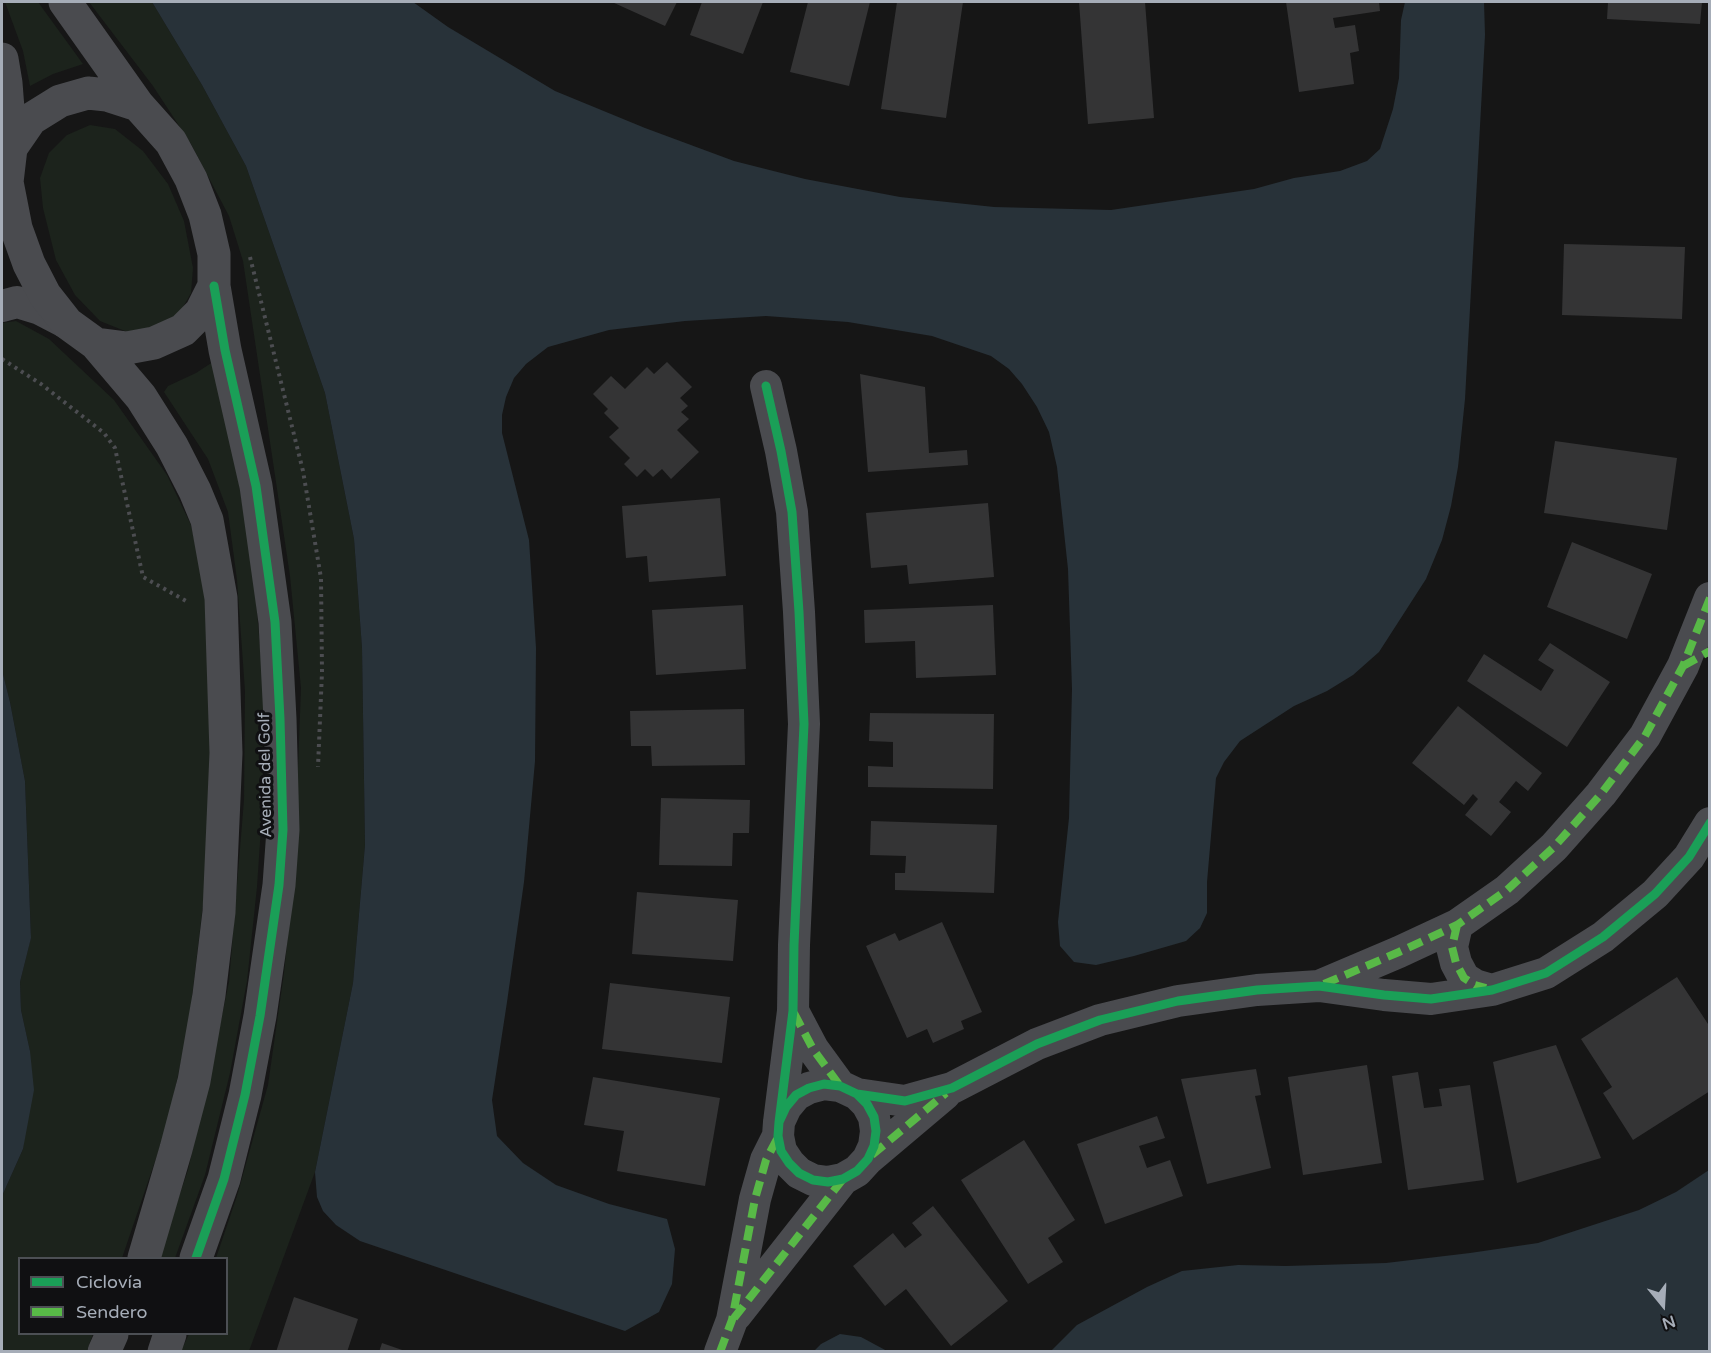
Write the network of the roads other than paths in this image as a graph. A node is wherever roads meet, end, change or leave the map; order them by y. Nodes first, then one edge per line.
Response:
1 (65, 2) edge
2 (2, 59) edge
3 (138, 105) junction
4 (11, 148) junction
5 (4, 190) edge
6 (214, 286) junction
7 (2, 306) edge
8 (67, 323) junction
9 (96, 344) junction
10 (766, 386) dead end
11 (1710, 597) edge
12 (1696, 658) edge
13 (1710, 823) edge
14 (1457, 925) junction
15 (1320, 986) junction
16 (1492, 990) junction
17 (793, 1011) junction
18 (952, 1088) junction
19 (849, 1090) junction
20 (779, 1129) junction
21 (868, 1159) junction
22 (843, 1179) junction
23 (144, 1257) edge
24 (196, 1257) edge
25 (732, 1320) junction
26 (112, 1335) edge
27 (170, 1335) edge
28 (104, 1352) edge
29 (164, 1352) edge
30 (720, 1352) edge

1 - 3 street
2 - 4 street
3 - 4 street
3 - 6 street, Avenida del Golf
4 - 5 street
5 - 8 street
6 - 9 street
6 - 24 street, Avenida del Golf
7 - 8 street
8 - 9 street
9 - 23 street
10 - 17 street
11 - 12 street
12 - 14 street
13 - 16 street
14 - 15 street
14 - 16 street
15 - 16 street
15 - 18 street
17 - 19 street
17 - 20 street
18 - 19 street
18 - 21 street
19 - 20 street
19 - 21 street
20 - 22 street
20 - 25 street
21 - 22 street
22 - 25 street
25 - 30 street
26 - 28 street
27 - 29 street

